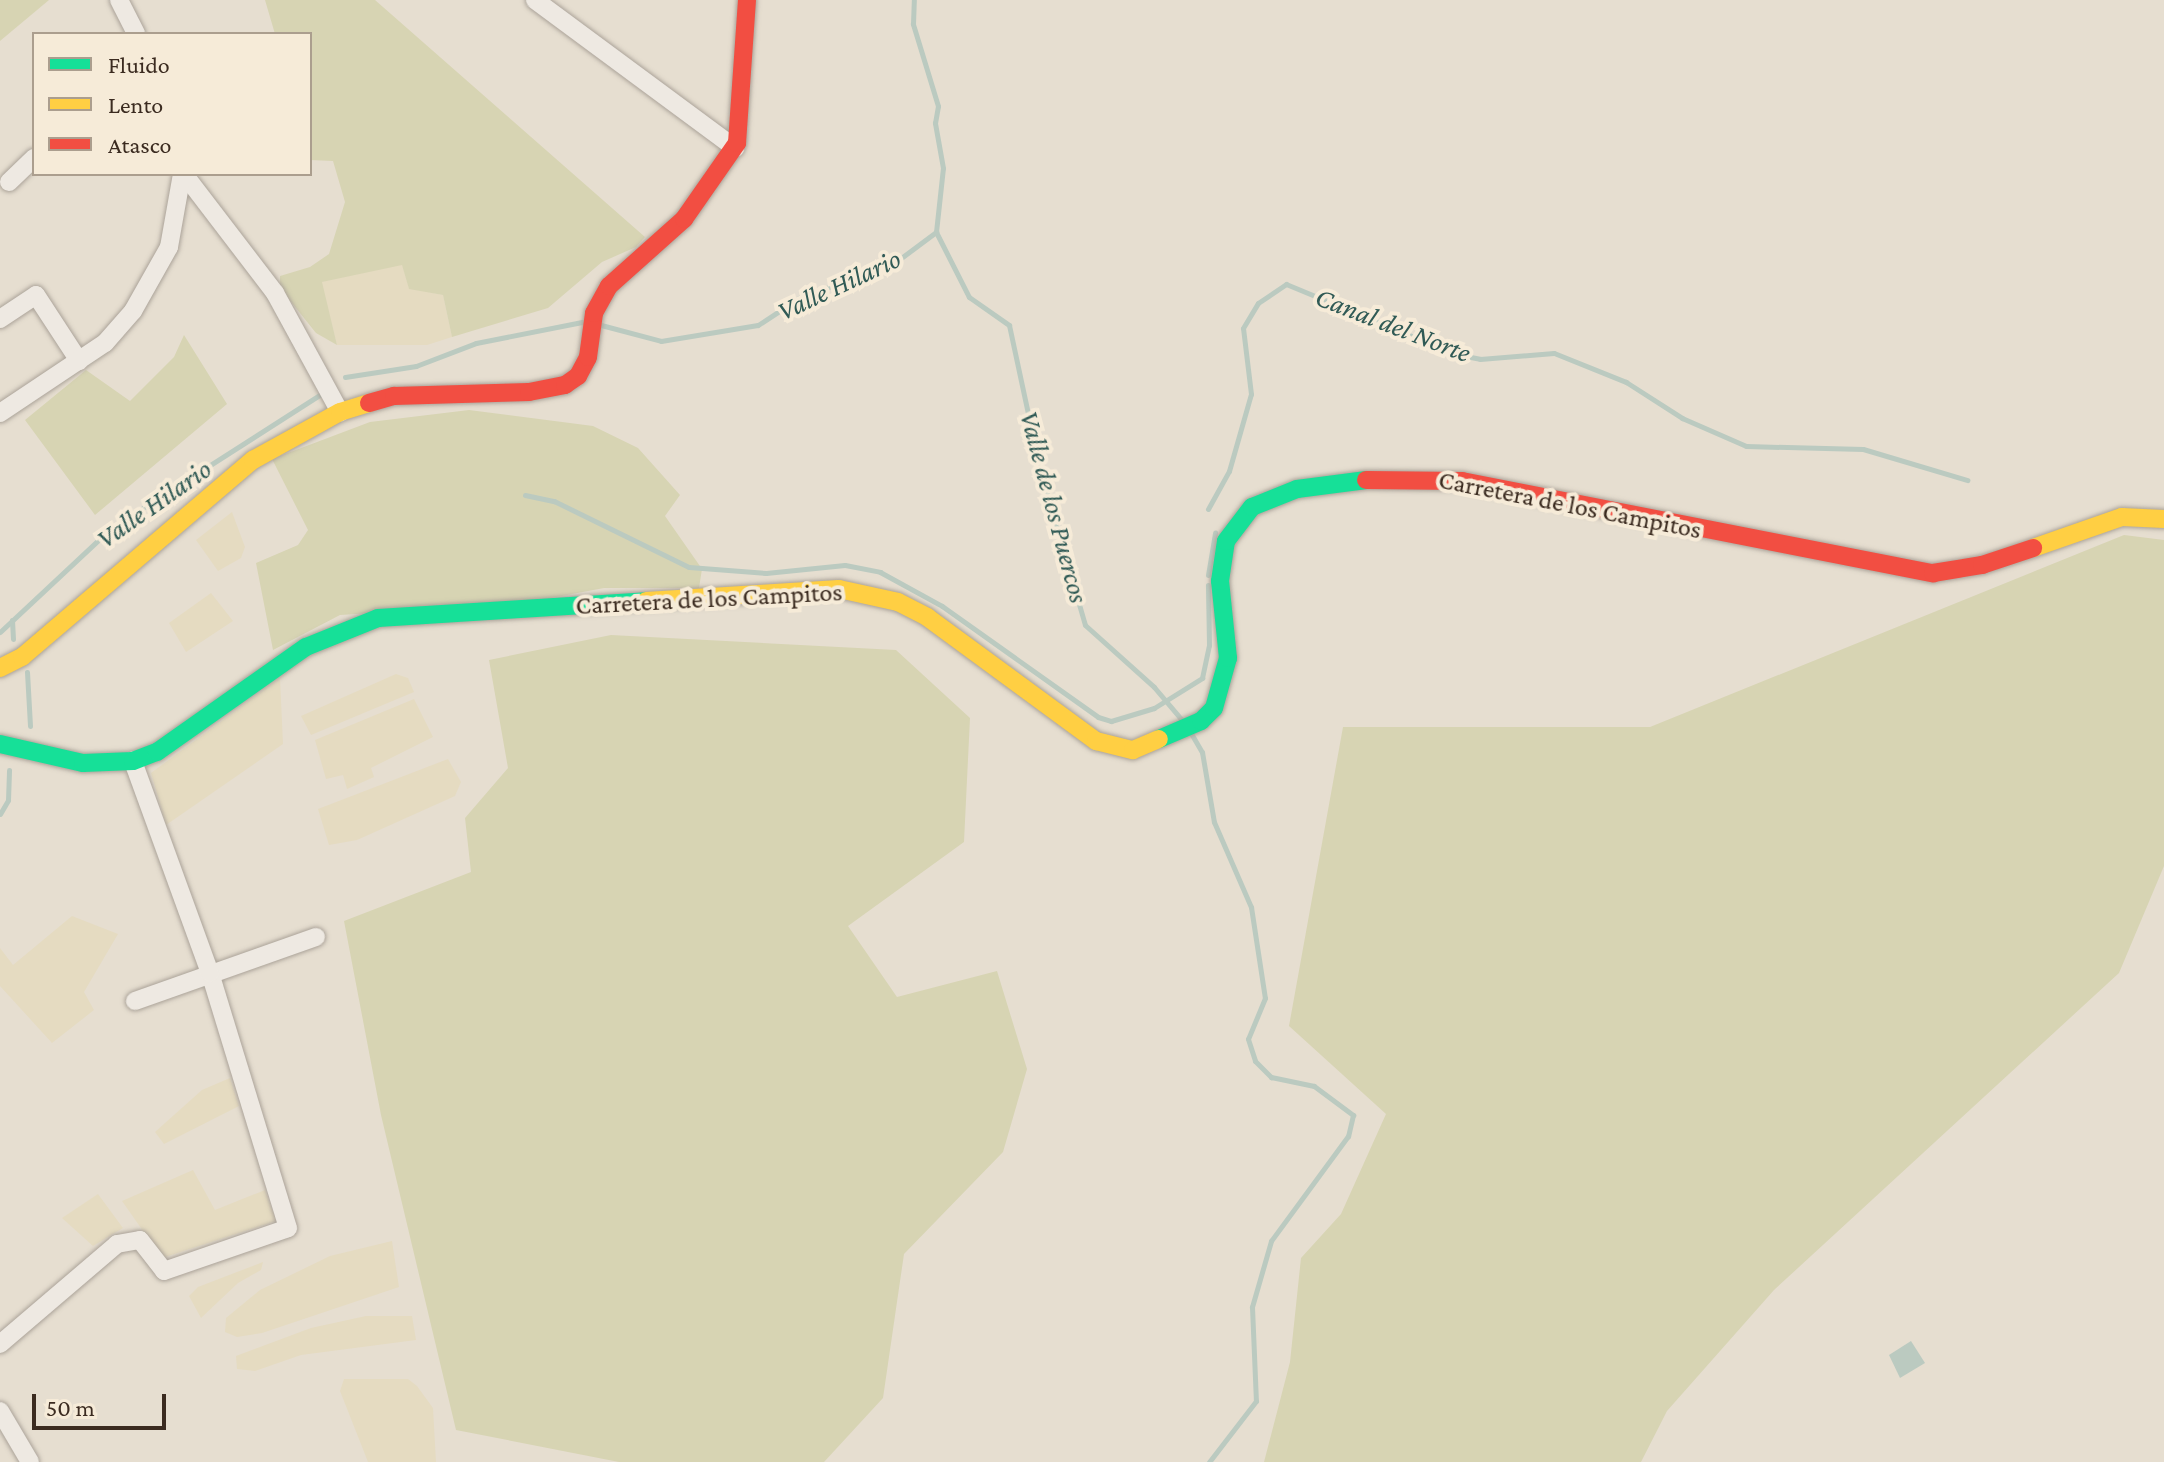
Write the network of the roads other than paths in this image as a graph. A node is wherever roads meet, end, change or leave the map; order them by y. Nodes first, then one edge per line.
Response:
1 (119, 0) edge
2 (535, 0) edge
3 (747, 0) edge
4 (135, 32) edge
5 (735, 148) junction
6 (32, 160) edge
7 (183, 176) edge
8 (185, 176) edge
9 (9, 182) dead end
10 (0, 319) edge
11 (79, 361) junction
12 (340, 412) junction
13 (0, 413) edge
14 (2164, 519) edge
15 (0, 668) edge
16 (0, 744) edge
17 (133, 761) junction
18 (316, 937) dead end
19 (210, 973) junction
20 (135, 1001) dead end
21 (0, 1344) edge
22 (0, 1411) edge
23 (30, 1462) edge

1 - 4 street
2 - 5 street
3 - 5 main road
5 - 12 main road
6 - 9 street
7 - 11 street
8 - 12 street
10 - 11 street
11 - 13 street
12 - 15 main road
14 - 17 main road, Carretera de los Campitos
16 - 17 main road, Carretera de los Campitos
17 - 19 street
18 - 19 street
19 - 20 street
19 - 21 street
22 - 23 street

